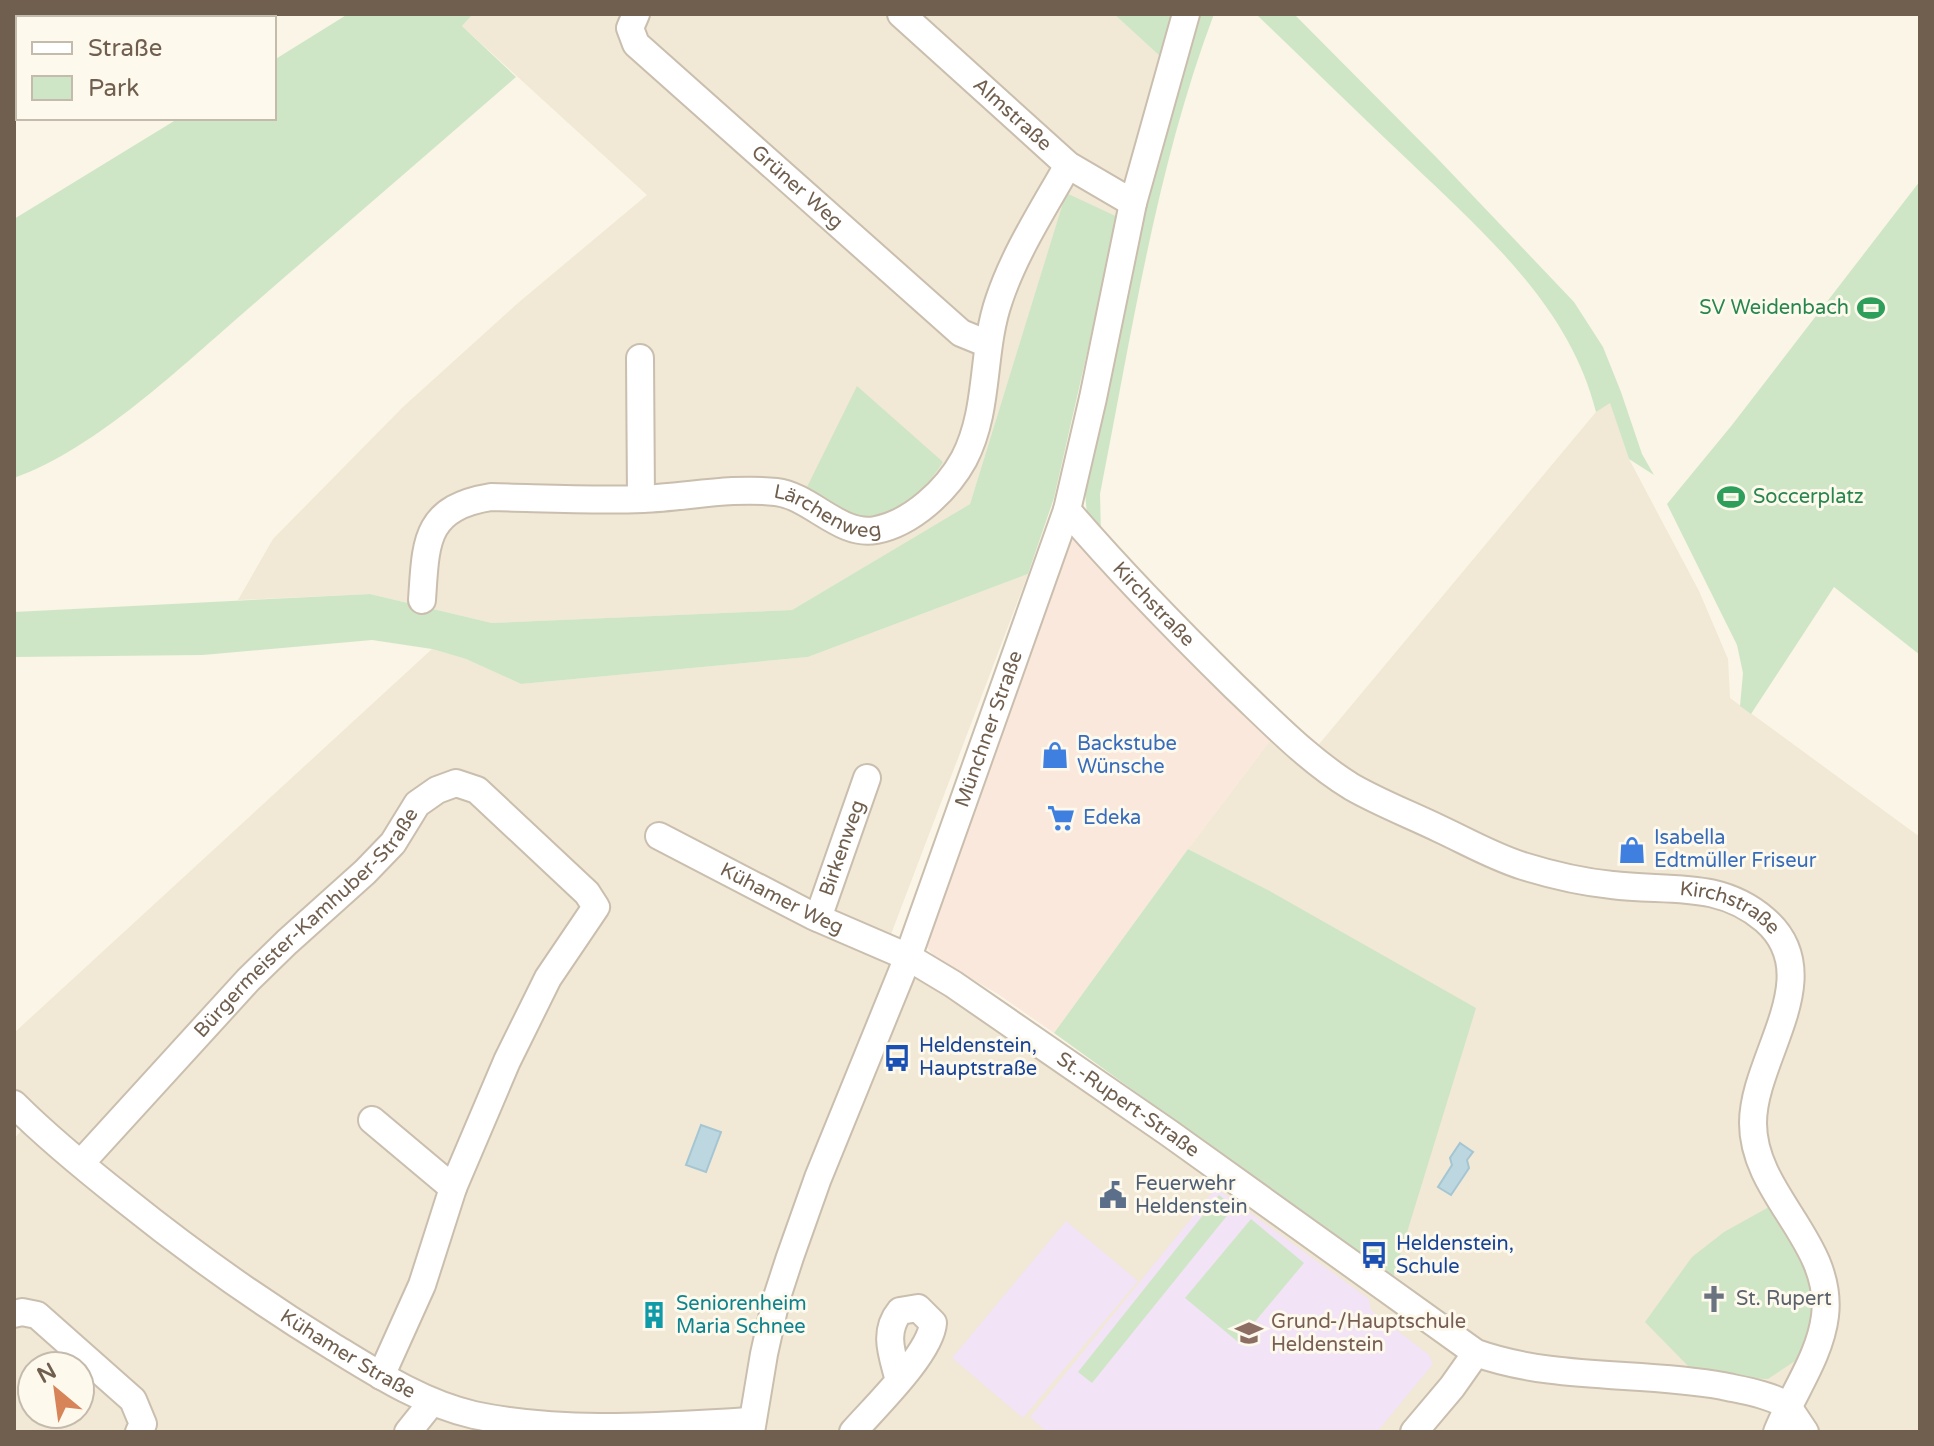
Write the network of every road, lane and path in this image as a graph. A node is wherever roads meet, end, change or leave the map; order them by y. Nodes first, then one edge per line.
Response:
1 (636, 14) edge
2 (901, 14) edge
3 (1186, 14) edge
4 (1068, 165) junction
5 (1133, 203) junction
6 (988, 344) junction
7 (640, 358) dead end
8 (641, 499) junction
9 (1067, 510) junction
10 (422, 600) dead end
11 (867, 778) dead end
12 (659, 836) dead end
13 (818, 918) junction
14 (908, 957) junction
15 (14, 1104) edge
16 (372, 1120) dead end
17 (81, 1163) junction
18 (453, 1188) junction
19 (14, 1314) edge
20 (1476, 1353) junction
21 (381, 1376) junction
22 (899, 1381) dead end
23 (432, 1402) junction
24 (1787, 1405) junction
25 (752, 1427) edge
26 (139, 1432) edge
27 (408, 1432) edge
28 (853, 1432) edge
29 (1414, 1432) edge
30 (1777, 1432) edge
31 (1805, 1432) edge

1 - 6 street, Grüner Weg
2 - 4 street, Almstraße
3 - 5 street, Münchner Straße
4 - 5 street, Almstraße
4 - 6 street, Lärchenweg
5 - 9 street, Münchner Straße
6 - 8 street, Lärchenweg
7 - 8 street
8 - 10 street, Lärchenweg
9 - 14 street, Münchner Straße
9 - 24 street, Kirchstraße
11 - 13 street, Birkenweg
12 - 13 street, Kühamer Weg
13 - 14 street, Kühamer Weg
14 - 20 street, St.-Rupert-Straße
14 - 25 street, Münchner Straße
15 - 17 street, Kühamer Straße
16 - 18 street
17 - 18 street, Bürgermeister-Kamhuber-Straße
17 - 21 street, Kühamer Straße
18 - 21 street, Bürgermeister-Kamhuber-Straße
19 - 26 street
20 - 24 street, St.-Rupert-Straße
20 - 29 street
21 - 23 street, Kühamer Straße
22 - 28 street
23 - 25 street, Kühamer Straße
23 - 27 street
24 - 30 street, Kirchstraße
24 - 31 street

